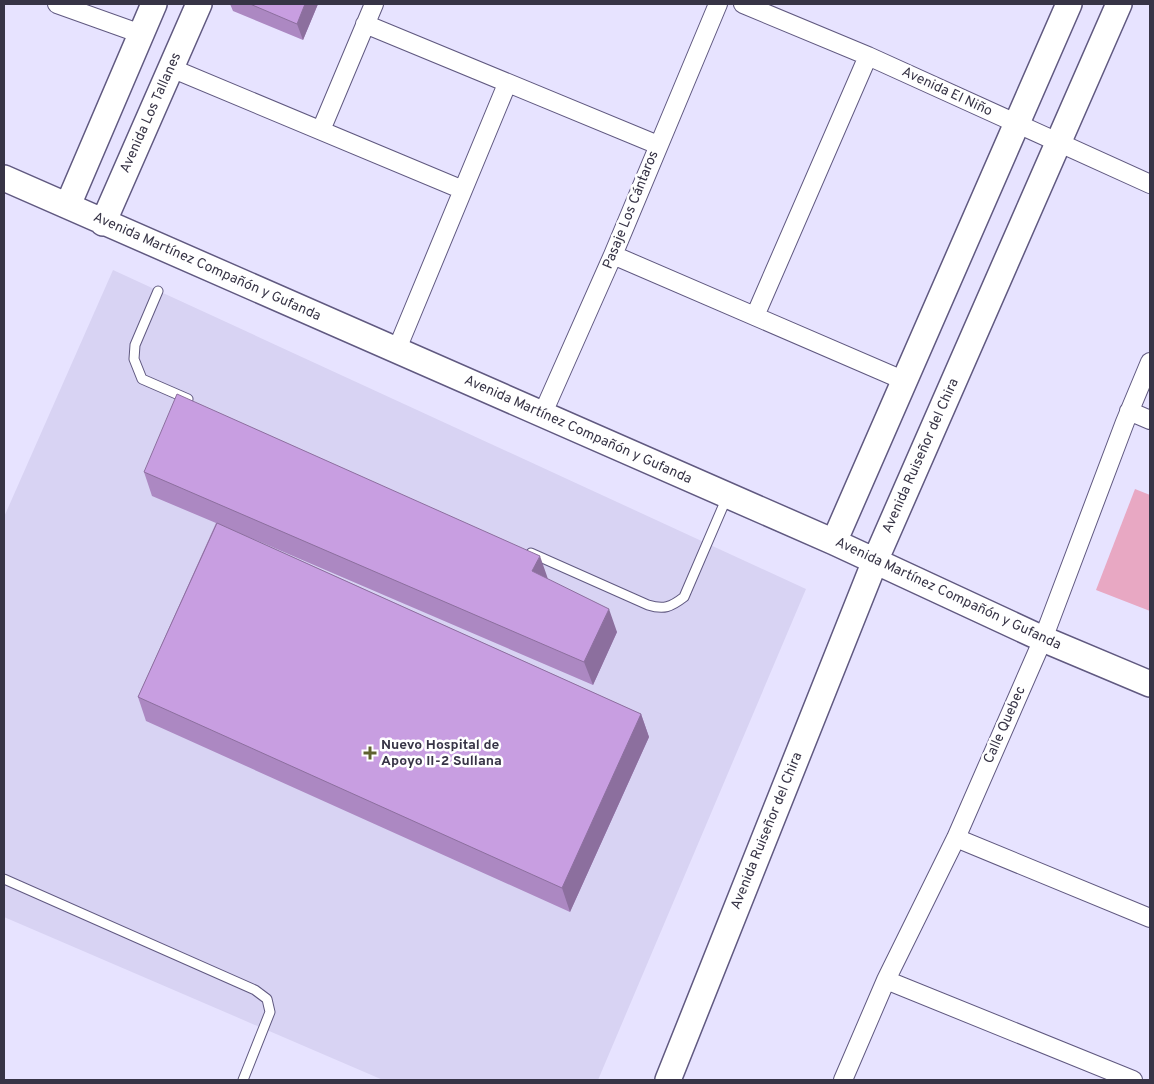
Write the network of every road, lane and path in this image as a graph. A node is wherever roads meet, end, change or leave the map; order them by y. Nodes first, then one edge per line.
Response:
1 (57, 4) edge
2 (154, 4) edge
3 (199, 4) edge
4 (374, 4) edge
5 (718, 4) edge
6 (743, 4) edge
7 (1069, 4) edge
8 (1119, 4) edge
9 (365, 24) junction
10 (141, 34) junction
11 (868, 56) junction
12 (171, 68) junction
13 (507, 84) junction
14 (1017, 124) junction
15 (321, 130) junction
16 (1059, 144) junction
17 (658, 145) junction
18 (4, 178) edge
19 (1150, 184) edge
20 (463, 190) junction
21 (68, 205) junction
22 (103, 223) junction
23 (613, 255) junction
24 (158, 291) dead end
25 (755, 316) junction
26 (397, 350) junction
27 (1150, 362) edge
28 (905, 381) junction
29 (196, 403) edge
30 (1129, 411) junction
31 (542, 415) junction
32 (1150, 420) edge
33 (728, 496) junction
34 (834, 542) junction
35 (521, 549) edge
36 (875, 561) junction
37 (1043, 639) junction
38 (1150, 684) edge
39 (956, 838) junction
40 (4, 879) edge
41 (1150, 918) edge
42 (886, 980) junction
43 (243, 1080) edge
44 (668, 1080) edge
45 (843, 1080) edge
46 (1133, 1080) edge

1 - 10 street
2 - 10 street
3 - 12 street, Avenida Los Tallanes
4 - 9 street
5 - 17 street, Pasaje Los Cántaros
6 - 11 street, Avenida El Niño
7 - 14 street
8 - 16 street, Avenida Ruiseñor del Chira
9 - 13 street
9 - 15 street
10 - 21 street
11 - 14 street, Avenida El Niño
11 - 25 street
12 - 15 street
12 - 22 street, Avenida Los Tallanes
13 - 17 street
13 - 20 street
14 - 16 street, Avenida El Niño
14 - 28 street
15 - 20 street
16 - 19 street, Avenida El Niño
16 - 36 street, Avenida Ruiseñor del Chira
17 - 23 street, Pasaje Los Cántaros
18 - 21 street, Avenida Martínez Compañón y Gufanda
20 - 26 street
21 - 22 street, Avenida Martínez Compañón y Gufanda
22 - 26 street, Avenida Martínez Compañón y Gufanda
23 - 25 street
23 - 31 street, Pasaje Los Cántaros
24 - 29 lane
25 - 28 street
26 - 31 street, Avenida Martínez Compañón y Gufanda
27 - 30 street, Calle Quebec
28 - 34 street
30 - 32 street
30 - 37 street, Calle Quebec
31 - 33 street, Avenida Martínez Compañón y Gufanda
33 - 34 street, Avenida Martínez Compañón y Gufanda
33 - 35 lane
34 - 36 street, Avenida Martínez Compañón y Gufanda
36 - 37 street, Avenida Martínez Compañón y Gufanda
36 - 44 street, Avenida Ruiseñor del Chira
37 - 38 street, Avenida Martínez Compañón y Gufanda
37 - 39 street, Calle Quebec
39 - 41 street
39 - 42 street, Calle Quebec
40 - 43 lane
42 - 45 street, Calle Quebec
42 - 46 street

